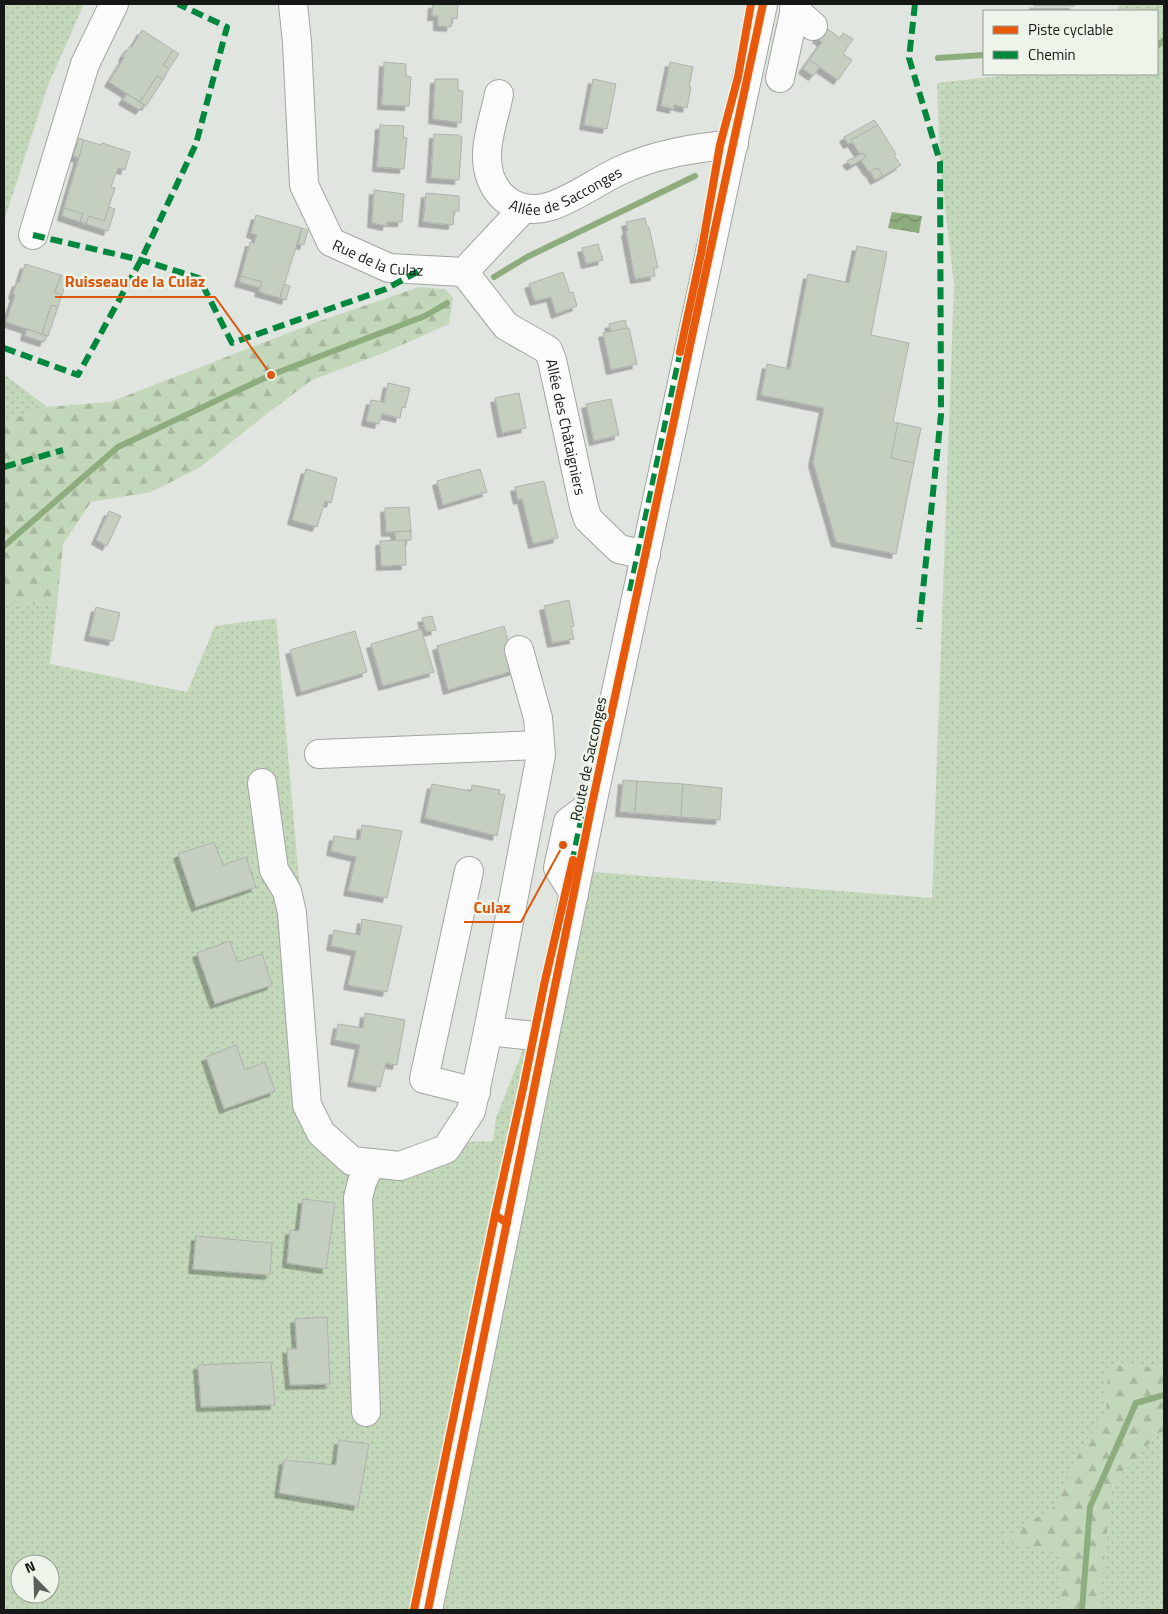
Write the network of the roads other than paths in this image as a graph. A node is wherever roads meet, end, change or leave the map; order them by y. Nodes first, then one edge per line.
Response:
1 (114, 4) edge
2 (293, 4) edge
3 (763, 4) edge
4 (801, 13) edge
5 (780, 78) dead end
6 (499, 94) dead end
7 (734, 144) junction
8 (523, 209) junction
9 (33, 235) dead end
10 (464, 272) junction
11 (646, 554) junction
12 (519, 650) dead end
13 (540, 745) junction
14 (319, 754) dead end
15 (262, 783) dead end
16 (469, 871) dead end
17 (488, 1031) junction
18 (534, 1036) dead end
19 (476, 1092) junction
20 (371, 1163) junction
21 (366, 1412) dead end
22 (428, 1610) edge

1 - 9 street
2 - 10 street, Rue de la Culaz
3 - 7 street, Route de Sacconges
4 - 5 street
6 - 8 street, Allée de Sacconges
7 - 8 street, Allée de Sacconges
7 - 11 street, Route de Sacconges
8 - 10 street
10 - 11 street, Allée des Châtaigniers
11 - 22 street, Route de Sacconges
12 - 13 street
13 - 14 street
13 - 17 street
15 - 20 street
16 - 19 street
17 - 18 street
17 - 19 street
19 - 20 street
20 - 21 street

